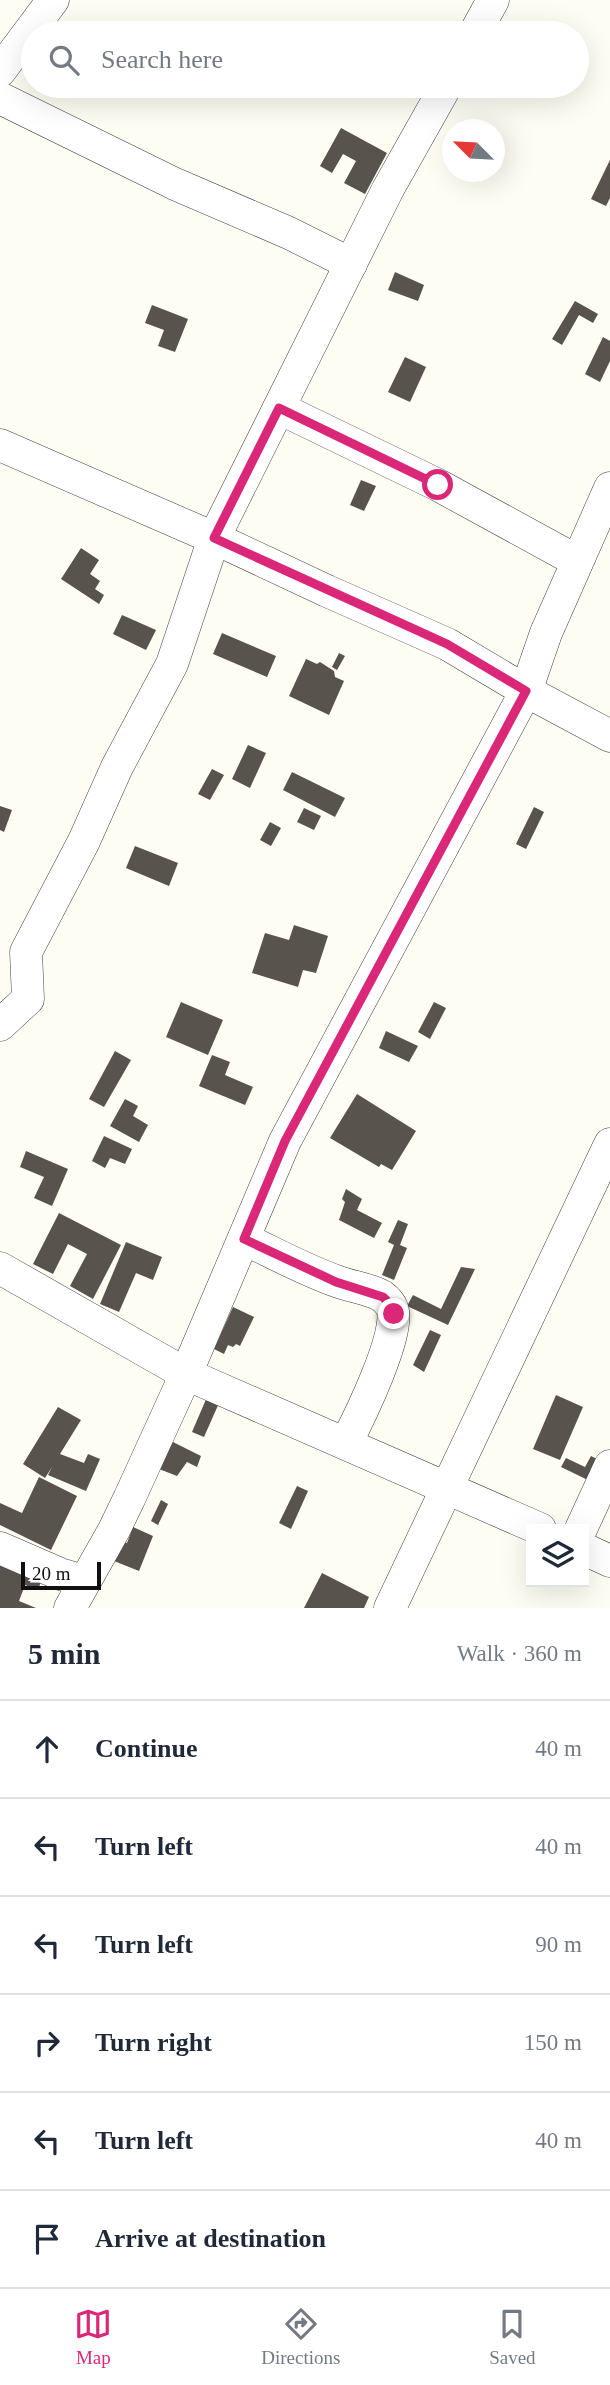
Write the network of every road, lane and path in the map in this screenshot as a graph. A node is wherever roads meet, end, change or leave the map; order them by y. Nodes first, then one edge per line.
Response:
1 (52, 0) edge
2 (493, 0) edge
3 (37, 21) edge
4 (482, 21) edge
5 (21, 42) edge
6 (0, 71) edge
7 (0, 98) edge
8 (439, 98) edge
9 (351, 264) junction
10 (279, 408) junction
11 (0, 445) edge
12 (610, 488) edge
13 (214, 538) junction
14 (577, 561) junction
15 (526, 691) junction
16 (610, 736) edge
17 (0, 1026) edge
18 (610, 1144) edge
19 (244, 1239) junction
20 (0, 1268) edge
21 (186, 1374) junction
22 (346, 1443) junction
23 (610, 1466) edge
24 (447, 1487) junction
25 (529, 1524) edge
26 (583, 1524) edge
27 (0, 1548) edge
28 (589, 1551) edge
29 (610, 1561) edge
30 (77, 1595) edge
31 (390, 1608) edge

1 - 3 street
2 - 4 street
5 - 6 street
7 - 9 street
8 - 9 street
9 - 10 street
10 - 13 street
10 - 14 street
11 - 13 street
12 - 14 street
13 - 15 street
13 - 17 street
14 - 15 street
15 - 16 street
15 - 19 street
18 - 24 street
19 - 21 street
19 - 22 street
20 - 21 street
21 - 22 street
21 - 30 street
22 - 24 street
23 - 26 street
24 - 25 street
24 - 31 street
27 - 30 street
28 - 29 street

